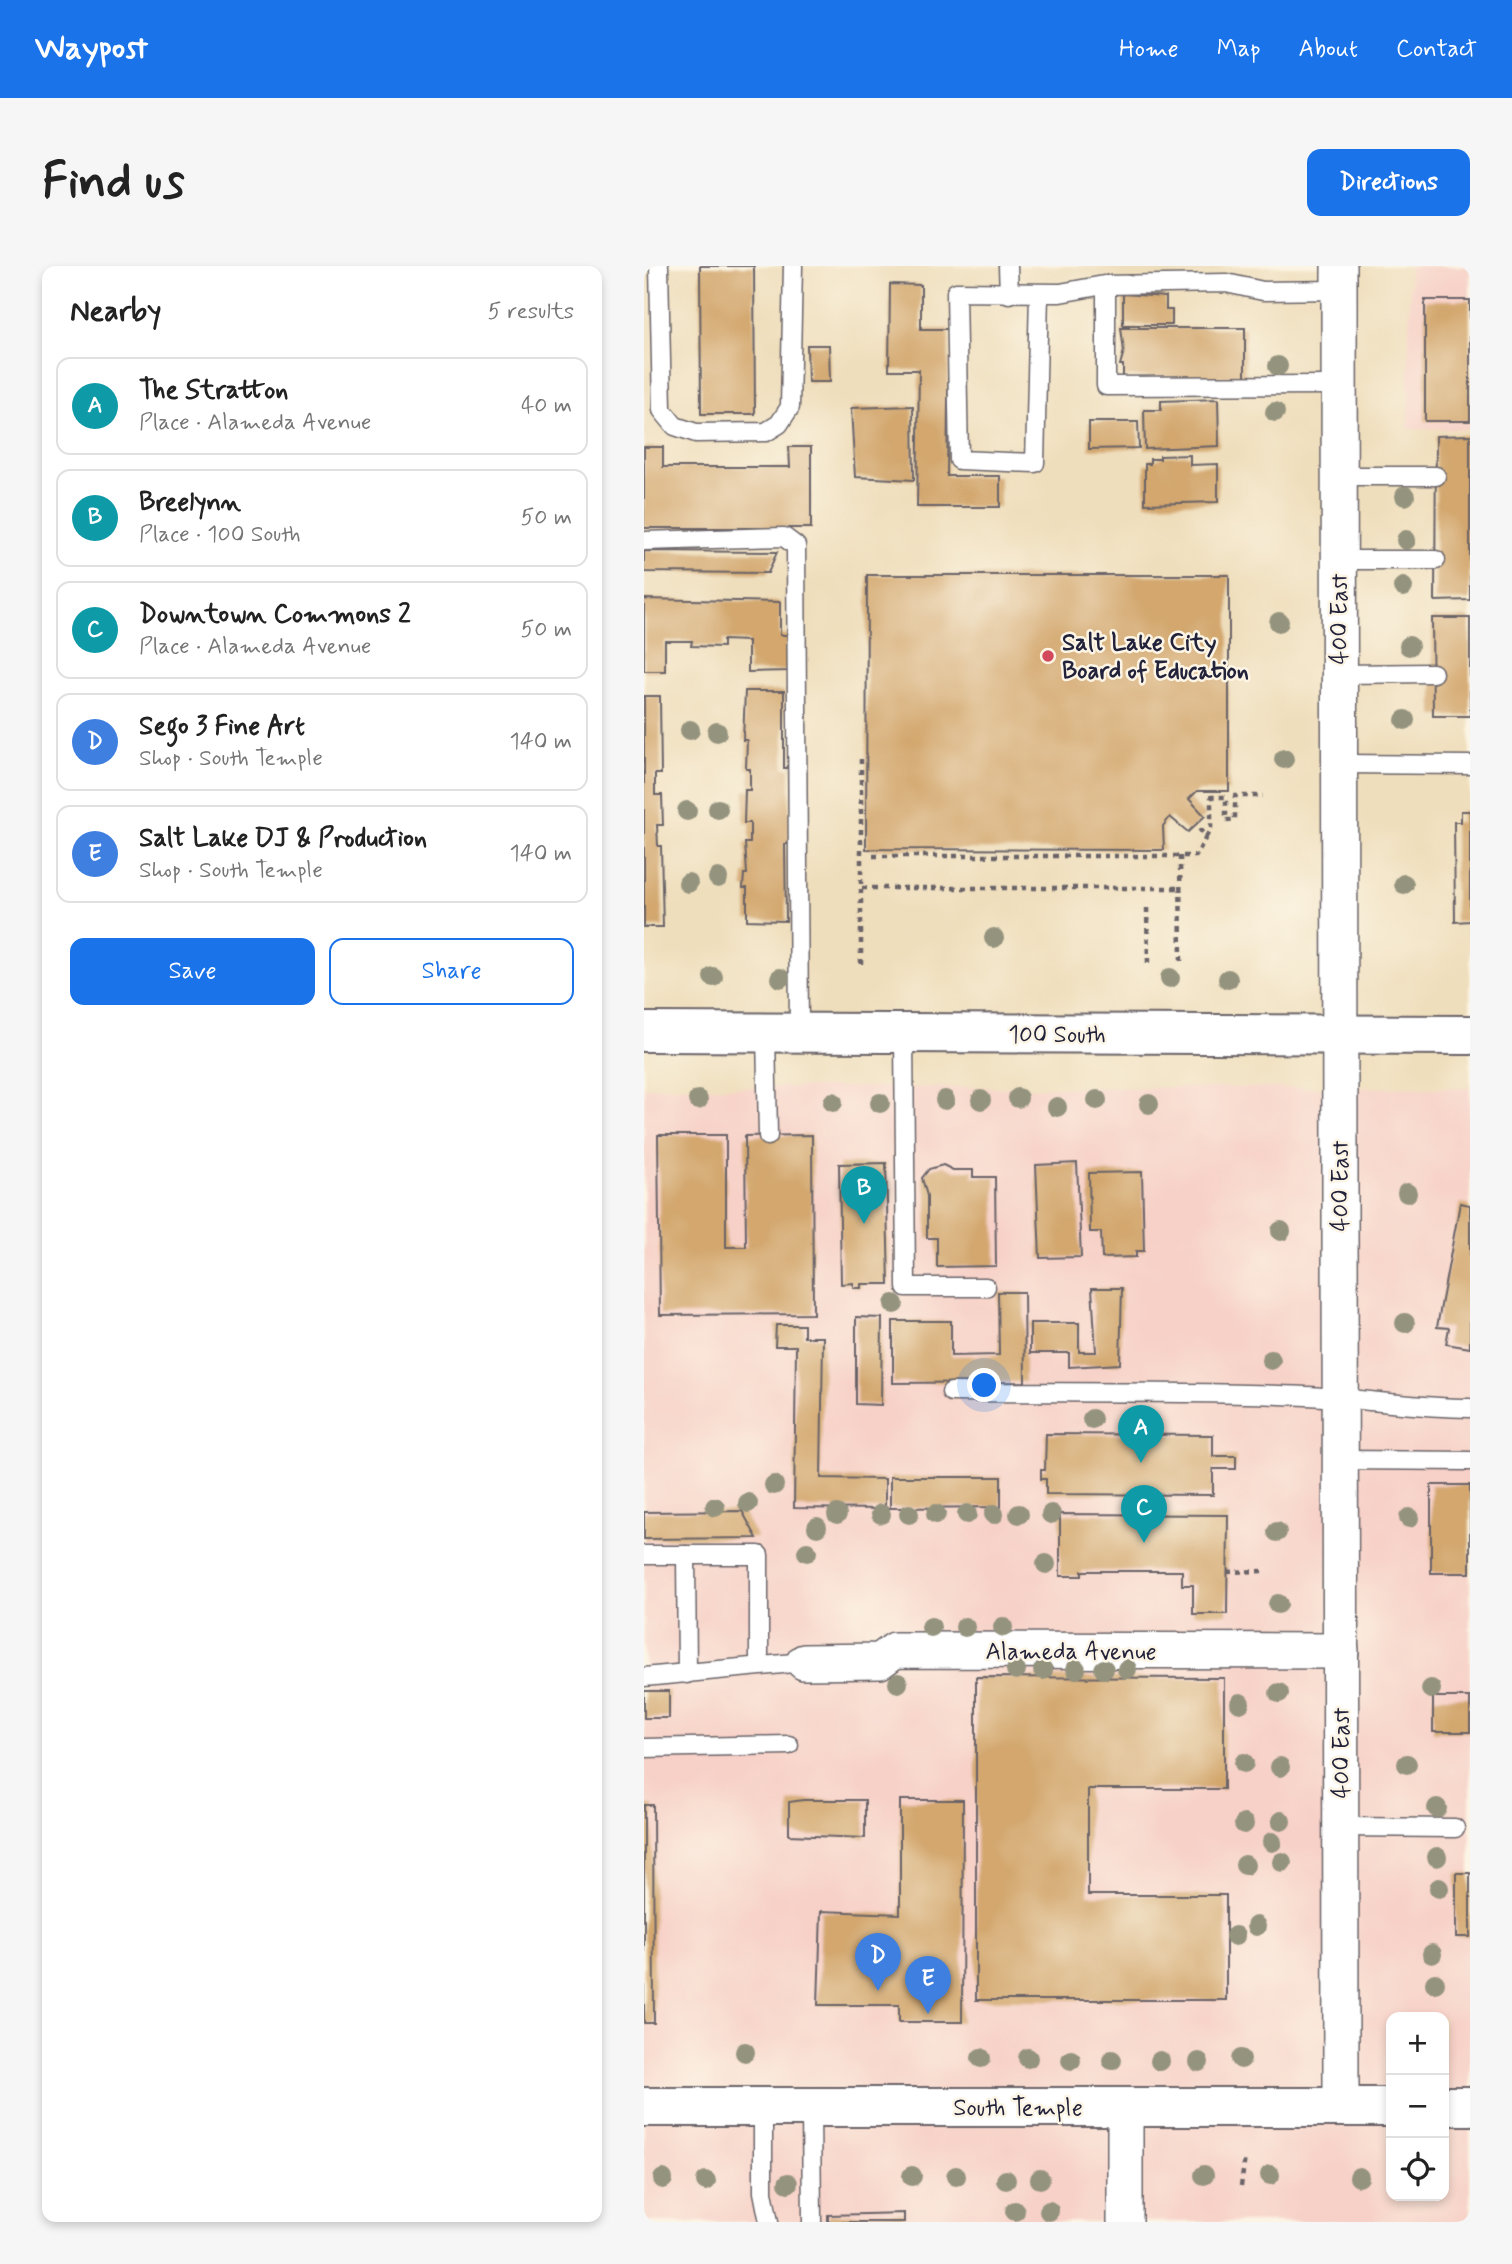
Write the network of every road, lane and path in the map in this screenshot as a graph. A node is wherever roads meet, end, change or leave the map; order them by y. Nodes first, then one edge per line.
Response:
1 (659, 266) edge
2 (793, 266) edge
3 (1008, 266) edge
4 (1339, 278) edge
5 (1106, 285) junction
6 (1039, 293) junction
7 (1009, 294) junction
8 (1339, 385) junction
9 (1339, 476) junction
10 (1436, 476) dead end
11 (644, 541) edge
12 (1339, 560) junction
13 (1436, 560) dead end
14 (1433, 673) dead end
15 (1339, 674) junction
16 (861, 759) dead end
17 (1339, 764) junction
18 (1470, 765) edge
19 (1263, 796) dead end
20 (1196, 825) dead end
21 (1206, 837) junction
22 (873, 856) dead end
23 (1180, 856) junction
24 (862, 888) junction
25 (1180, 888) junction
26 (1147, 908) dead end
27 (861, 964) dead end
28 (1148, 964) dead end
29 (1181, 964) dead end
30 (644, 1032) edge
31 (783, 1033) junction
32 (904, 1033) junction
33 (1340, 1034) junction
34 (1470, 1035) edge
35 (768, 1136) dead end
36 (986, 1287) dead end
37 (951, 1392) dead end
38 (1340, 1397) junction
39 (1470, 1408) edge
40 (1340, 1460) junction
41 (1470, 1461) edge
42 (644, 1555) edge
43 (686, 1555) junction
44 (1263, 1571) dead end
45 (1227, 1572) dead end
46 (1341, 1651) junction
47 (804, 1662) joint
48 (758, 1665) junction
49 (687, 1674) junction
50 (644, 1677) edge
51 (789, 1745) dead end
52 (644, 1748) edge
53 (1341, 1827) junction
54 (1455, 1828) dead end
55 (1386, 2106) edge
56 (1449, 2106) edge
57 (1470, 2106) edge
58 (644, 2107) edge
59 (763, 2107) junction
60 (811, 2107) junction
61 (1125, 2107) junction
62 (1341, 2107) junction
63 (1245, 2157) dead end
64 (1241, 2186) dead end
65 (769, 2222) edge
66 (812, 2222) edge
67 (1125, 2222) edge

1 - 2 lane
3 - 7 lane
4 - 5 lane
4 - 8 street, 400 East
5 - 6 lane
5 - 8 lane
6 - 7 lane
6 - 7 lane
8 - 9 street, 400 East
9 - 10 lane
9 - 12 street, 400 East
11 - 31 lane
12 - 13 lane
12 - 15 street, 400 East
14 - 15 lane
15 - 17 street, 400 East
16 - 24 path
17 - 18 lane
17 - 33 street, 400 East
19 - 21 path
20 - 21 path
21 - 23 path
22 - 23 path
23 - 25 path
24 - 25 path
24 - 27 path
25 - 29 path
26 - 28 path
30 - 31 street, 100 South
31 - 32 street, 100 South
31 - 35 lane
32 - 33 street, 100 South
32 - 36 lane
33 - 34 street, 100 South
33 - 38 street, 400 East
37 - 38 lane
38 - 39 lane
38 - 40 street, 400 East
40 - 41 lane
40 - 46 street, 400 East
42 - 43 lane
43 - 48 lane
43 - 49 lane
44 - 45 path
46 - 47 street, Alameda Avenue
46 - 53 street, 400 East
47 - 48 lane
48 - 49 lane
49 - 50 lane
51 - 52 lane
53 - 54 lane
53 - 62 street, 400 East
55 - 62 street, South Temple
56 - 57 street
58 - 59 street, South Temple
59 - 60 street, South Temple
59 - 65 lane
60 - 61 street, South Temple
60 - 66 lane
61 - 62 street, South Temple
61 - 67 street
63 - 64 path

